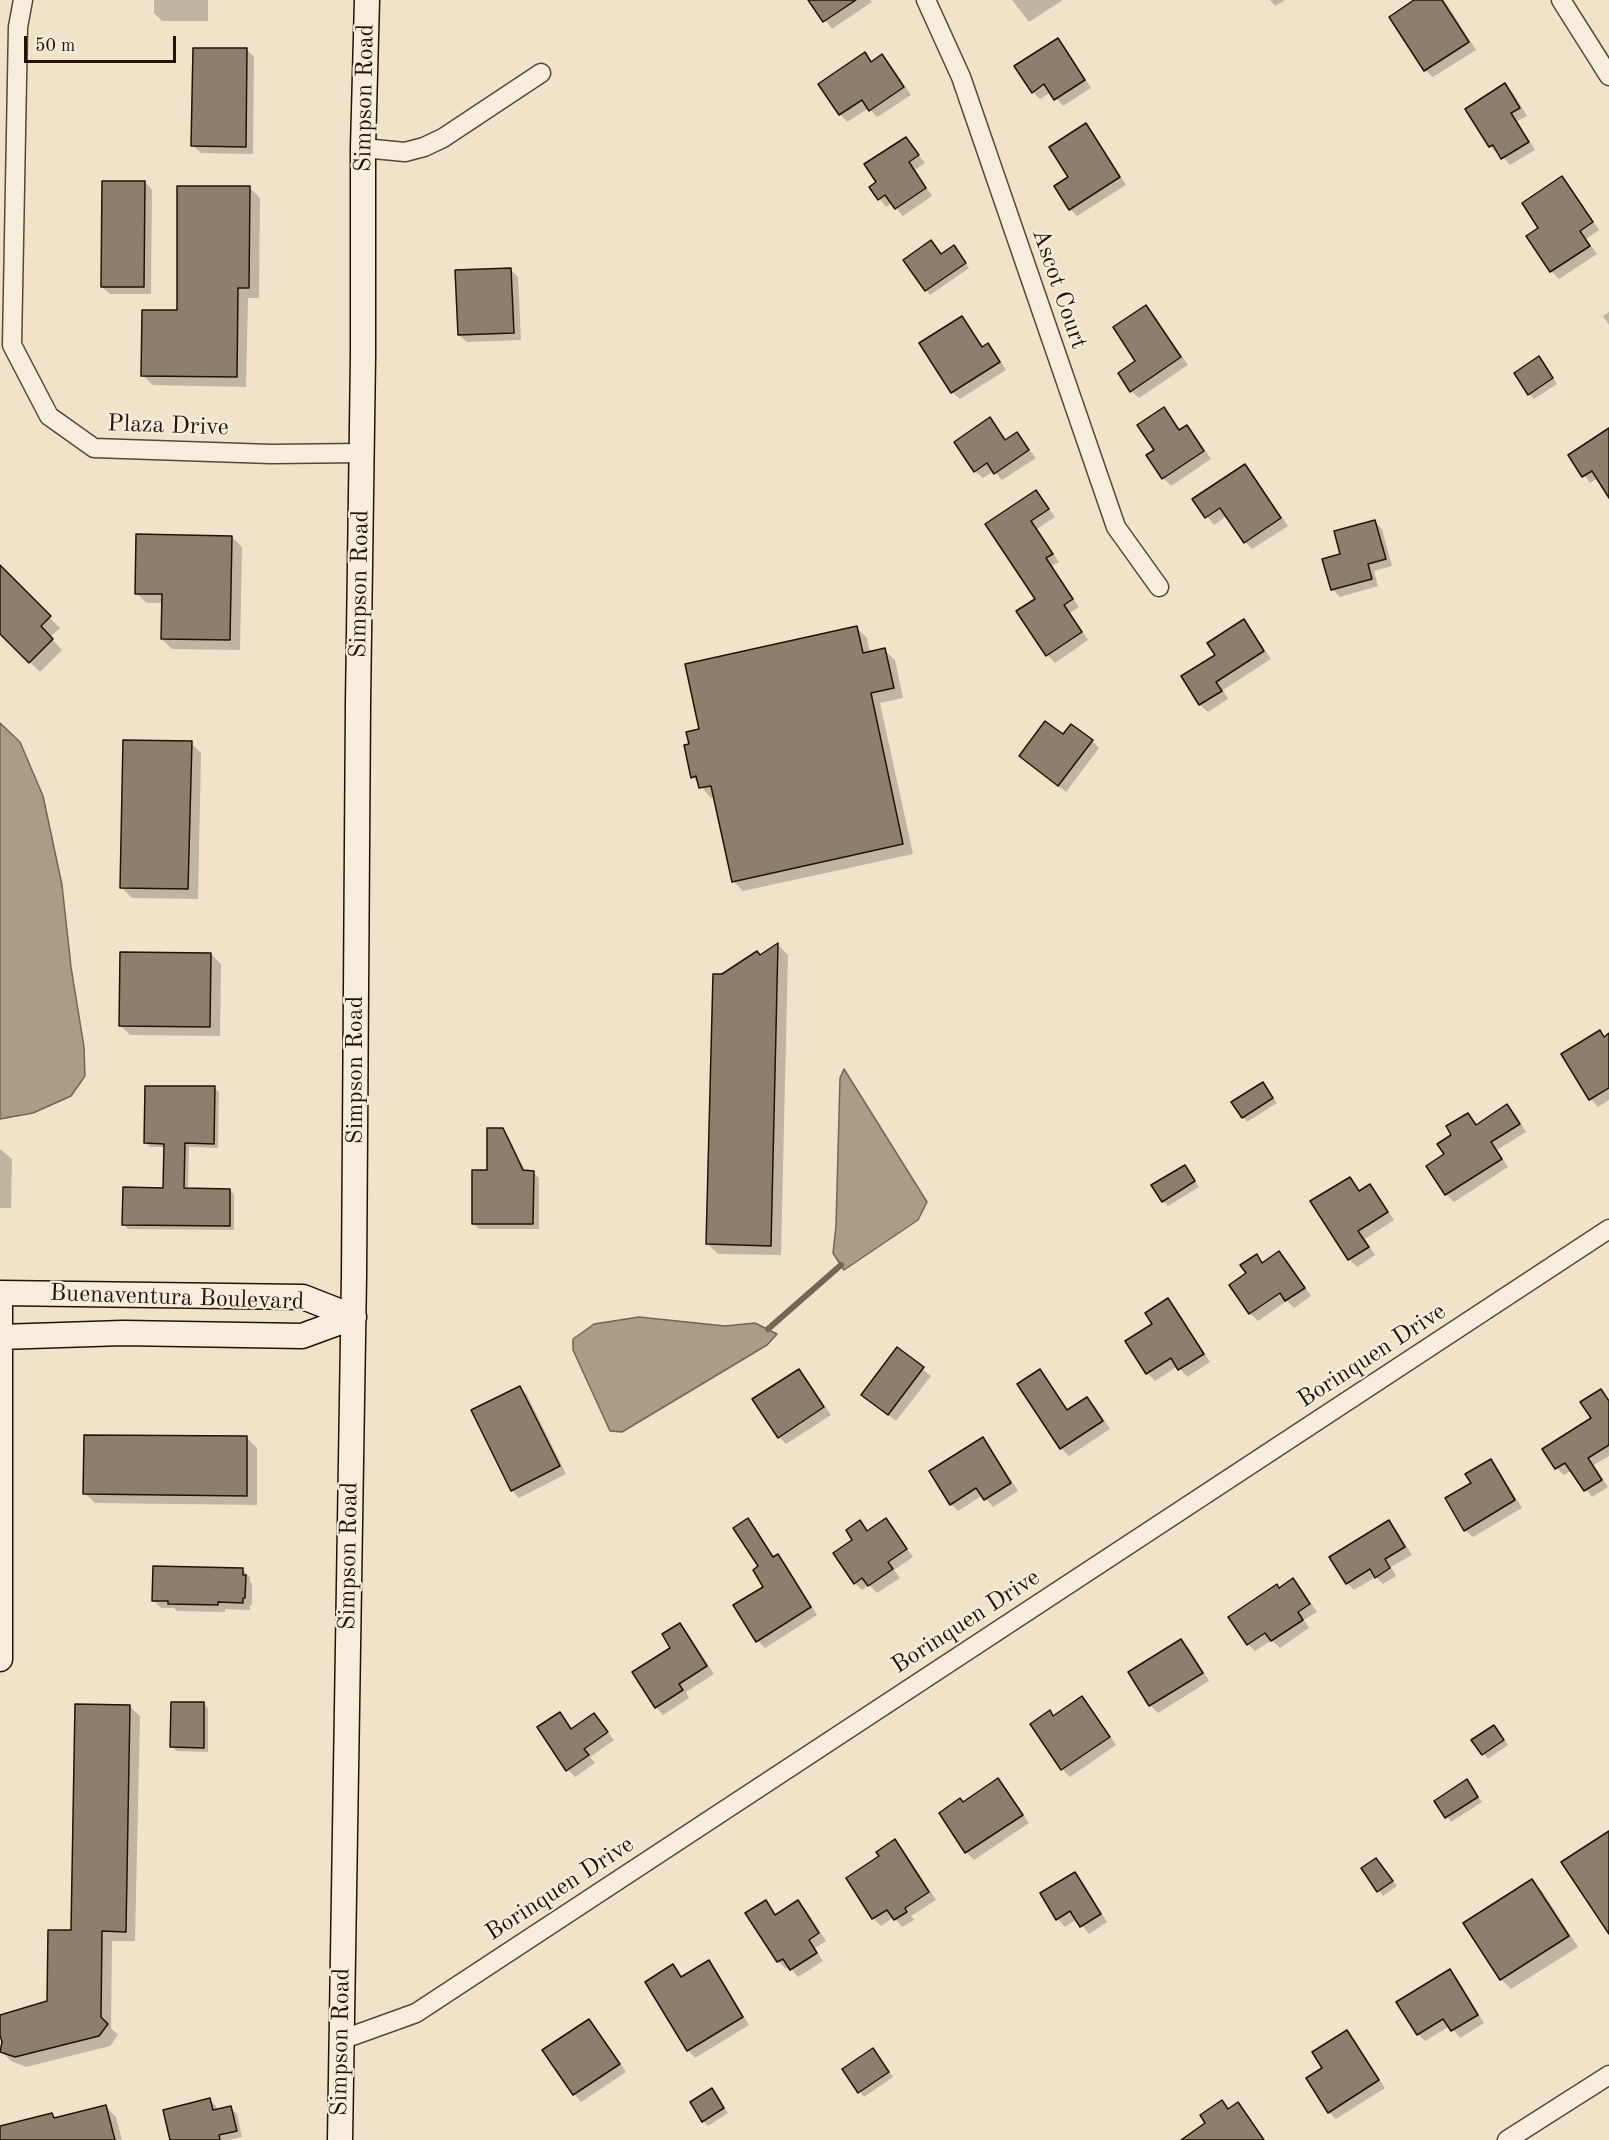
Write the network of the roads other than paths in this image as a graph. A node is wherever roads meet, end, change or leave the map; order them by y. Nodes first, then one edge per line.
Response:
1 (23, 0) edge
2 (367, 0) edge
3 (926, 0) edge
4 (1561, 0) edge
5 (541, 73) dead end
6 (1609, 76) edge
7 (363, 148) junction
8 (362, 453) junction
9 (1159, 586) dead end
10 (1609, 1229) edge
11 (0, 1293) edge
12 (354, 1317) junction
13 (0, 1337) edge
14 (0, 1659) edge
15 (341, 2040) junction
16 (1609, 2075) edge
17 (340, 2140) edge
18 (1507, 2140) edge

1 - 8 street, Plaza Drive
2 - 7 main road, Simpson Road
3 - 9 street, Ascot Court
4 - 6 street
5 - 7 street
7 - 8 main road, Simpson Road
8 - 12 main road, Simpson Road
10 - 15 street, Borinquen Drive
11 - 12 main road, Buenaventura Boulevard
11 - 13 main road
12 - 13 main road, Buenaventura Boulevard
12 - 15 main road, Simpson Road
13 - 14 main road
15 - 17 main road, Simpson Road
16 - 18 street

